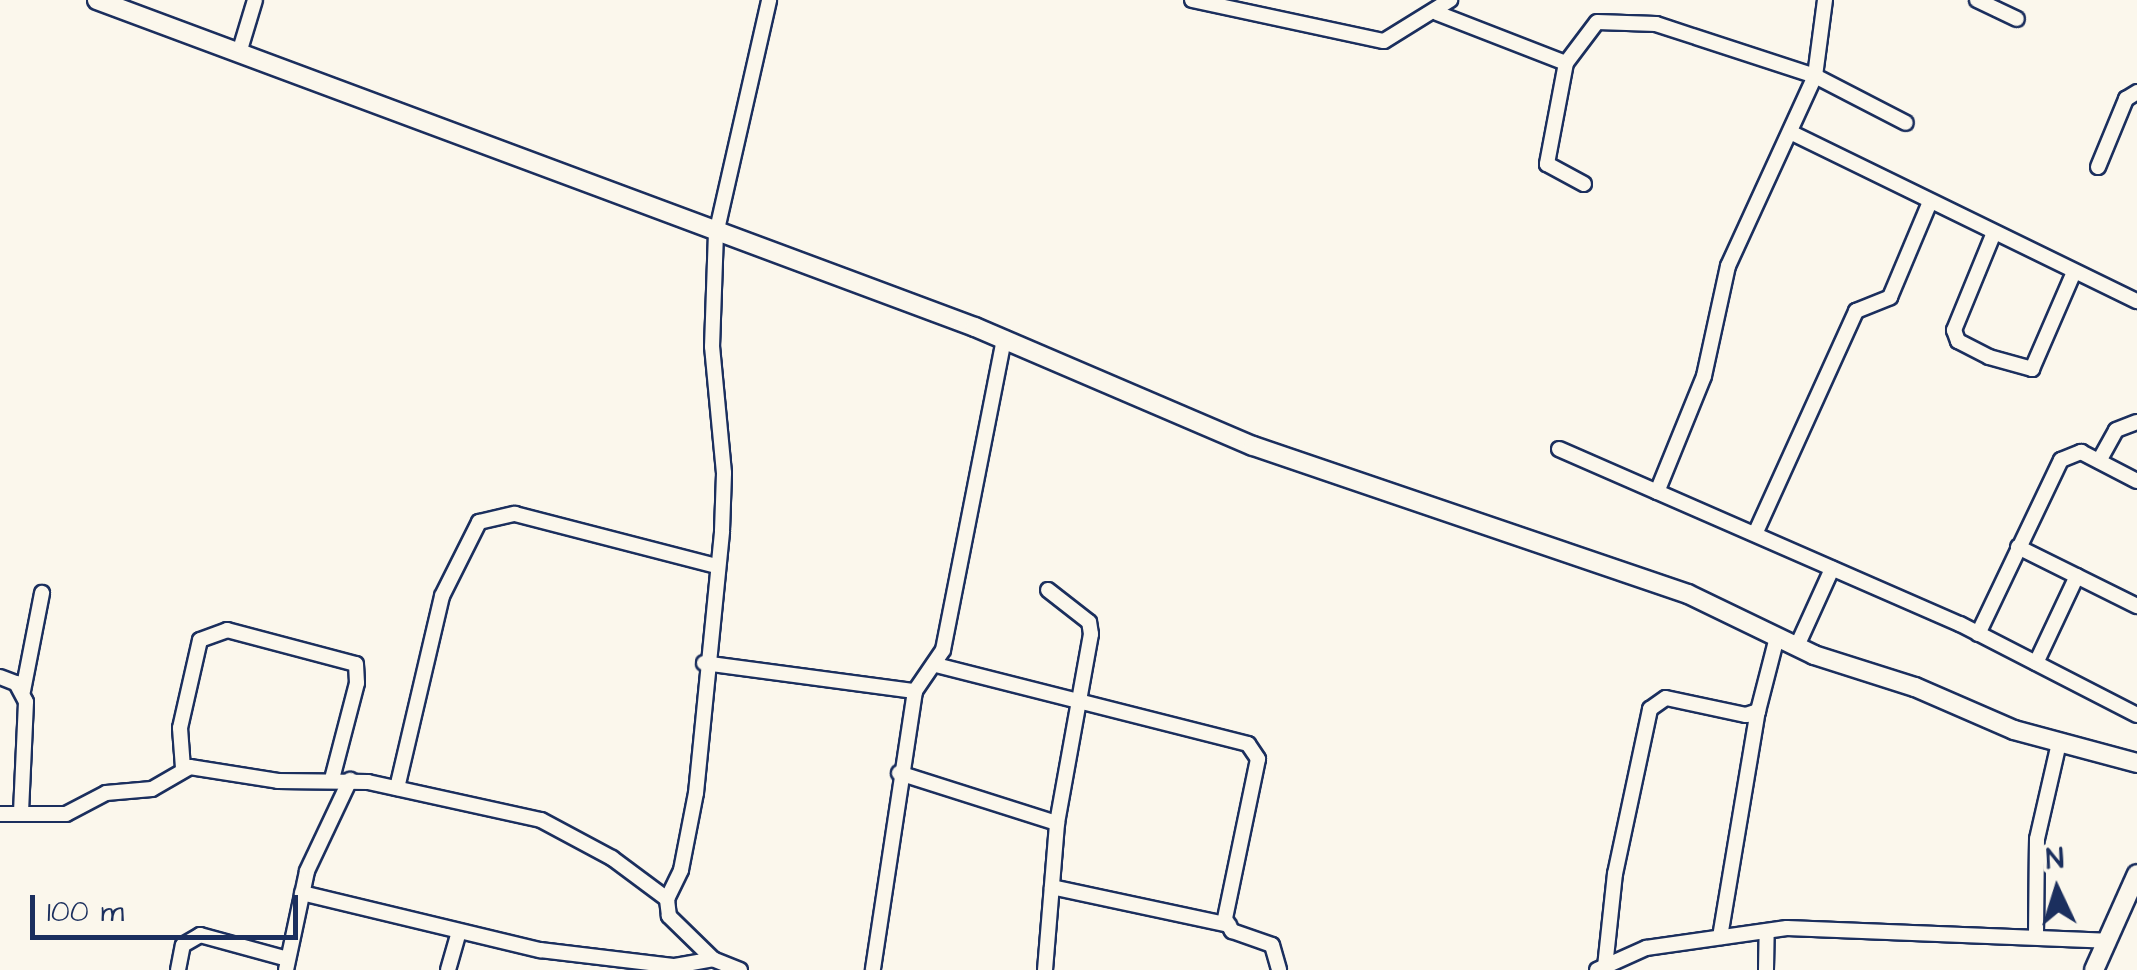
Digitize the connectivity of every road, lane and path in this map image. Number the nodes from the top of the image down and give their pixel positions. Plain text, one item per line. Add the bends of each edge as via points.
1 (97, 0) edge
2 (254, 0) edge
3 (769, 0) edge
4 (1192, 0) edge
5 (1450, 0) edge
6 (1825, 0) edge
7 (1977, 0) edge
8 (1228, 4) edge
9 (1437, 12) junction
10 (2017, 19) dead end
11 (240, 53) junction
12 (1566, 63) junction
13 (1815, 76) junction
14 (2137, 92) edge
15 (1906, 124) dead end
16 (1790, 132) junction
17 (2098, 167) dead end
18 (1584, 184) dead end
19 (1928, 204) junction
20 (716, 234) junction
21 (1993, 234) junction
22 (2074, 272) junction
23 (2137, 301) edge
24 (1004, 339) junction
25 (2137, 422) edge
26 (1559, 448) dead end
27 (2099, 461) junction
28 (2137, 481) edge
29 (1658, 492) junction
30 (1755, 534) junction
31 (2018, 548) junction
32 (716, 566) junction
33 (1832, 569) junction
34 (2077, 576) junction
35 (1048, 590) dead end
36 (42, 593) dead end
37 (2137, 606) edge
38 (1978, 634) junction
39 (1777, 637) junction
40 (1797, 646) junction
41 (704, 663) junction
42 (2036, 663) junction
43 (936, 665) junction
44 (0, 676) edge
45 (22, 691) junction
46 (915, 691) junction
47 (1078, 704) junction
48 (1758, 711) junction
49 (2137, 715) edge
50 (2059, 743) junction
51 (2137, 763) edge
52 (183, 768) junction
53 (899, 773) junction
54 (332, 779) junction
55 (350, 780) junction
56 (397, 788) junction
57 (0, 814) edge
58 (21, 814) junction
59 (1057, 823) junction
60 (2137, 874) edge
61 (1052, 888) junction
62 (302, 892) junction
63 (668, 900) junction
64 (1228, 926) junction
65 (1767, 930) junction
66 (458, 934) junction
67 (2036, 934) junction
68 (1720, 938) junction
69 (2107, 941) junction
70 (712, 959) junction
71 (287, 964) edge
72 (1601, 968) edge
73 (178, 970) edge
74 (448, 970) edge
75 (740, 970) edge
76 (873, 970) edge
77 (1045, 970) edge
78 (1280, 970) edge
79 (1766, 970) edge
80 (2094, 970) edge

1 - 11 street
2 - 11 street
3 - 20 street
4 - 8 street
5 - 9 street
6 - 13 street
7 - 10 street
8 - 9 street via 1384,41
9 - 12 street
11 - 20 street
12 - 13 street via 1597,22 1618,18
12 - 18 street via 1546,164
13 - 15 street
13 - 16 street
14 - 17 street via 2126,99
16 - 19 street
16 - 29 street via 1728,266 1704,376
19 - 21 street
19 - 30 street via 1890,297 1856,311
20 - 24 street
20 - 32 street via 712,347 724,472
21 - 22 street
21 - 22 street via 1954,330 1958,342 1989,358 2032,369
22 - 23 street
24 - 39 street via 1253,446 1688,594
24 - 43 street
25 - 27 street via 2116,430
26 - 29 street
27 - 28 street
27 - 31 street via 2082,452 2062,460
29 - 30 street
30 - 33 street
31 - 34 street
31 - 38 street
32 - 41 street
32 - 56 street via 516,514 488,516 442,596
33 - 38 street
33 - 40 street
34 - 37 street
34 - 42 street
35 - 47 street via 1089,622
36 - 45 street via 33,665
38 - 42 street
39 - 40 street
39 - 48 street
40 - 50 street
41 - 46 street
41 - 63 street via 696,793
42 - 49 street
43 - 46 street
43 - 47 street
44 - 45 street
45 - 58 street
46 - 53 street
47 - 59 street
47 - 64 street via 1254,750 1257,766 1225,914
48 - 68 street
48 - 72 street via 1746,715 1666,698 1650,709
50 - 51 street
50 - 67 street via 2037,839
52 - 54 street via 278,781
52 - 54 street via 180,728 200,640 227,630 356,664
52 - 58 street via 152,789 106,793 66,814
53 - 59 street
53 - 76 street
54 - 55 street
55 - 56 street
55 - 62 street
56 - 63 street via 541,820 612,858
57 - 58 street
59 - 61 street
60 - 69 street
61 - 64 street
61 - 77 street
62 - 66 street
62 - 71 street
63 - 70 street via 669,916
64 - 78 street via 1272,945
65 - 67 street
65 - 68 street
65 - 79 street
66 - 70 street via 633,963
66 - 74 street
67 - 69 street
68 - 72 street via 1646,948
69 - 80 street
70 - 75 street
71 - 73 street via 200,935 183,945

